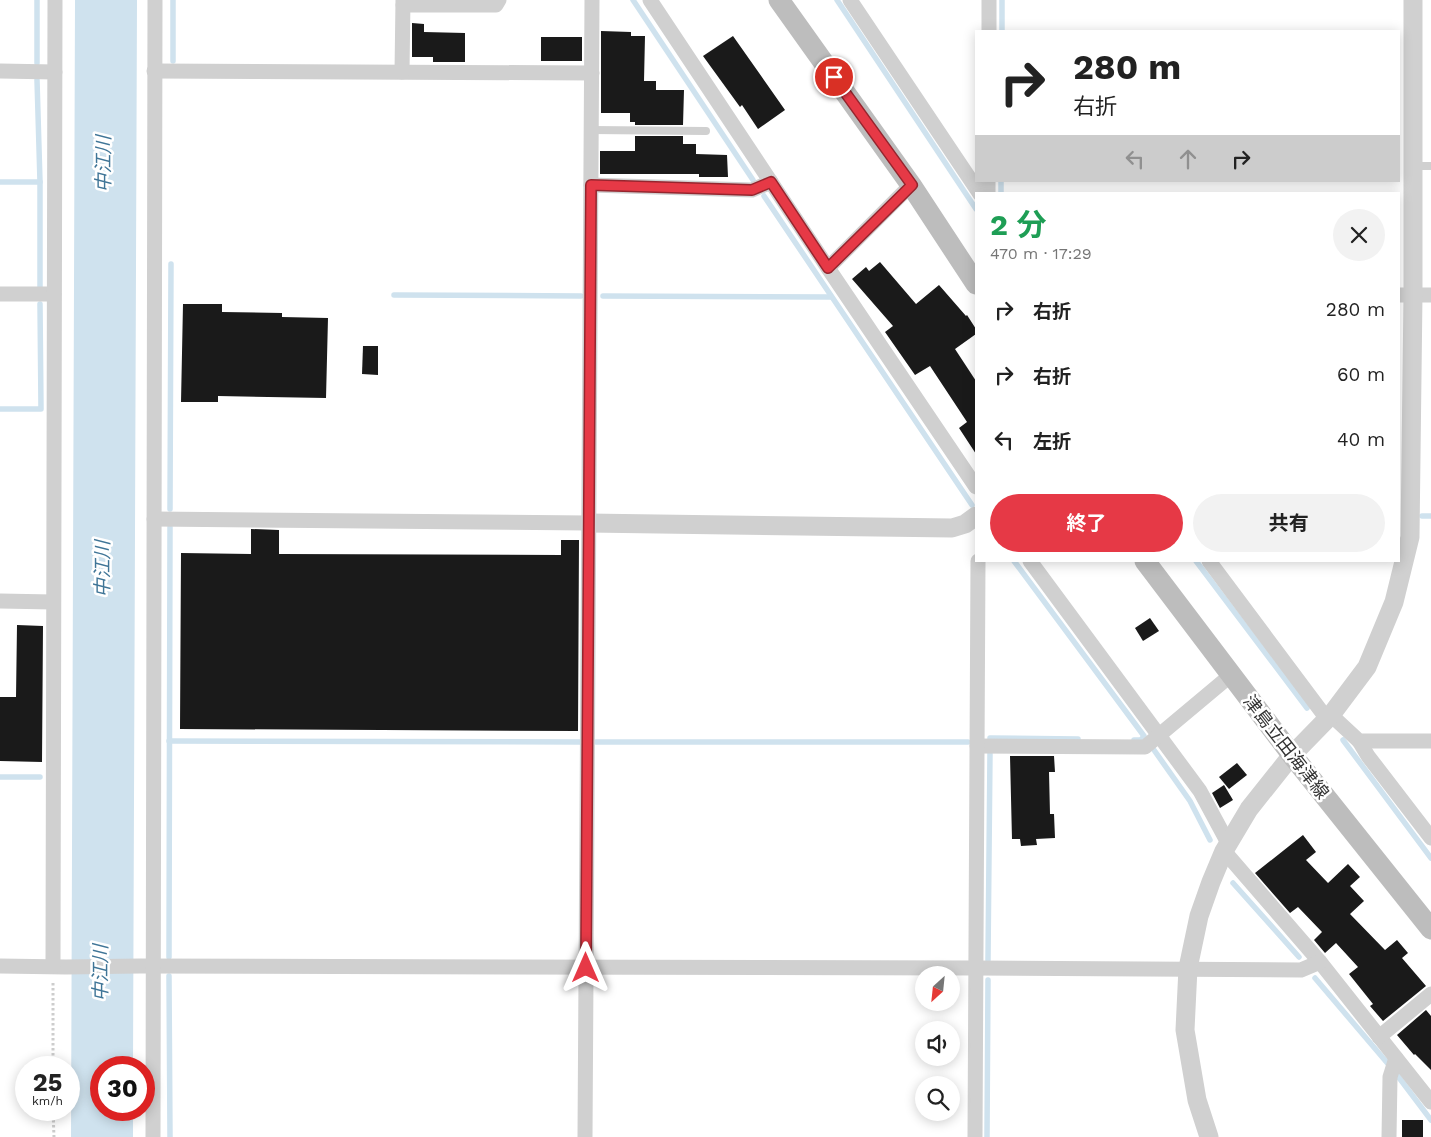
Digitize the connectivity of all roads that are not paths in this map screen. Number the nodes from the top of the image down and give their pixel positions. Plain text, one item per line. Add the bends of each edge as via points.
1 (55, 0) edge
2 (155, 0) edge
3 (499, 0) edge
4 (592, 0) edge
5 (650, 0) edge
6 (779, 0) edge
7 (850, 0) edge
8 (989, 0) edge
9 (1413, 0) edge
10 (403, 2) edge
11 (989, 30) edge
12 (0, 71) edge
13 (154, 71) junction
14 (55, 72) junction
15 (402, 72) junction
16 (592, 72) junction
17 (591, 130) junction
18 (706, 131) dead end
19 (1422, 166) edge
20 (771, 182) junction
21 (591, 185) junction
22 (912, 185) junction
23 (979, 192) edge
24 (828, 268) junction
25 (975, 282) edge
26 (0, 294) edge
27 (54, 294) junction
28 (1414, 295) edge
29 (975, 486) edge
30 (154, 519) junction
31 (975, 519) edge
32 (588, 524) junction
33 (978, 562) edge
34 (1031, 562) edge
35 (1146, 562) edge
36 (1210, 562) edge
37 (0, 602) edge
38 (53, 602) junction
39 (1231, 675) junction
40 (1330, 717) junction
41 (1160, 735) junction
42 (1359, 740) junction
43 (1431, 741) edge
44 (977, 746) junction
45 (1292, 755) junction
46 (1431, 838) edge
47 (1226, 847) junction
48 (1431, 929) edge
49 (1320, 962) junction
50 (0, 966) edge
51 (147, 966) junction
52 (59, 967) junction
53 (586, 968) junction
54 (976, 968) junction
55 (1188, 968) junction
56 (1431, 994) edge
57 (1379, 1037) junction
58 (1396, 1058) junction
59 (1431, 1102) edge
60 (153, 1137) edge
61 (585, 1137) edge
62 (975, 1137) edge
63 (1209, 1137) edge
64 (1389, 1137) edge

1 - 14 street
2 - 13 street
3 - 10 street via 496,5
4 - 16 street
5 - 20 street
6 - 22 main road
7 - 23 street
8 - 11 street
9 - 19 street
10 - 15 street
12 - 14 street
13 - 15 street
13 - 30 street
14 - 27 street
15 - 16 street
16 - 17 street
17 - 18 lane
17 - 21 street
19 - 28 street
20 - 21 street via 752,190
20 - 24 street
21 - 32 street
22 - 24 street
22 - 25 main road
24 - 29 street
26 - 27 street
27 - 38 street
28 - 40 street via 1410,537 1394,602 1367,667
30 - 32 street
30 - 51 street
31 - 32 street via 952,528
32 - 53 street
33 - 44 street
34 - 41 street
35 - 39 main road, 津島立田海津線
36 - 40 street
37 - 38 street
38 - 52 street
39 - 41 street
39 - 45 main road, 津島立田海津線
40 - 42 street
40 - 45 street
41 - 44 street via 1145,747
41 - 47 street via 1200,791
42 - 43 street
42 - 46 street
44 - 54 street
45 - 47 street via 1249,809
45 - 48 main road, 津島立田海津線
47 - 49 street
47 - 55 street via 1199,916
49 - 55 street via 1301,970
49 - 57 street
50 - 52 street
51 - 52 street
51 - 53 street
51 - 60 street
53 - 54 street
53 - 61 street
54 - 55 street
54 - 62 street
55 - 63 street via 1185,1030 1197,1100
56 - 57 street
57 - 58 street
58 - 59 street
58 - 64 street via 1390,1077

